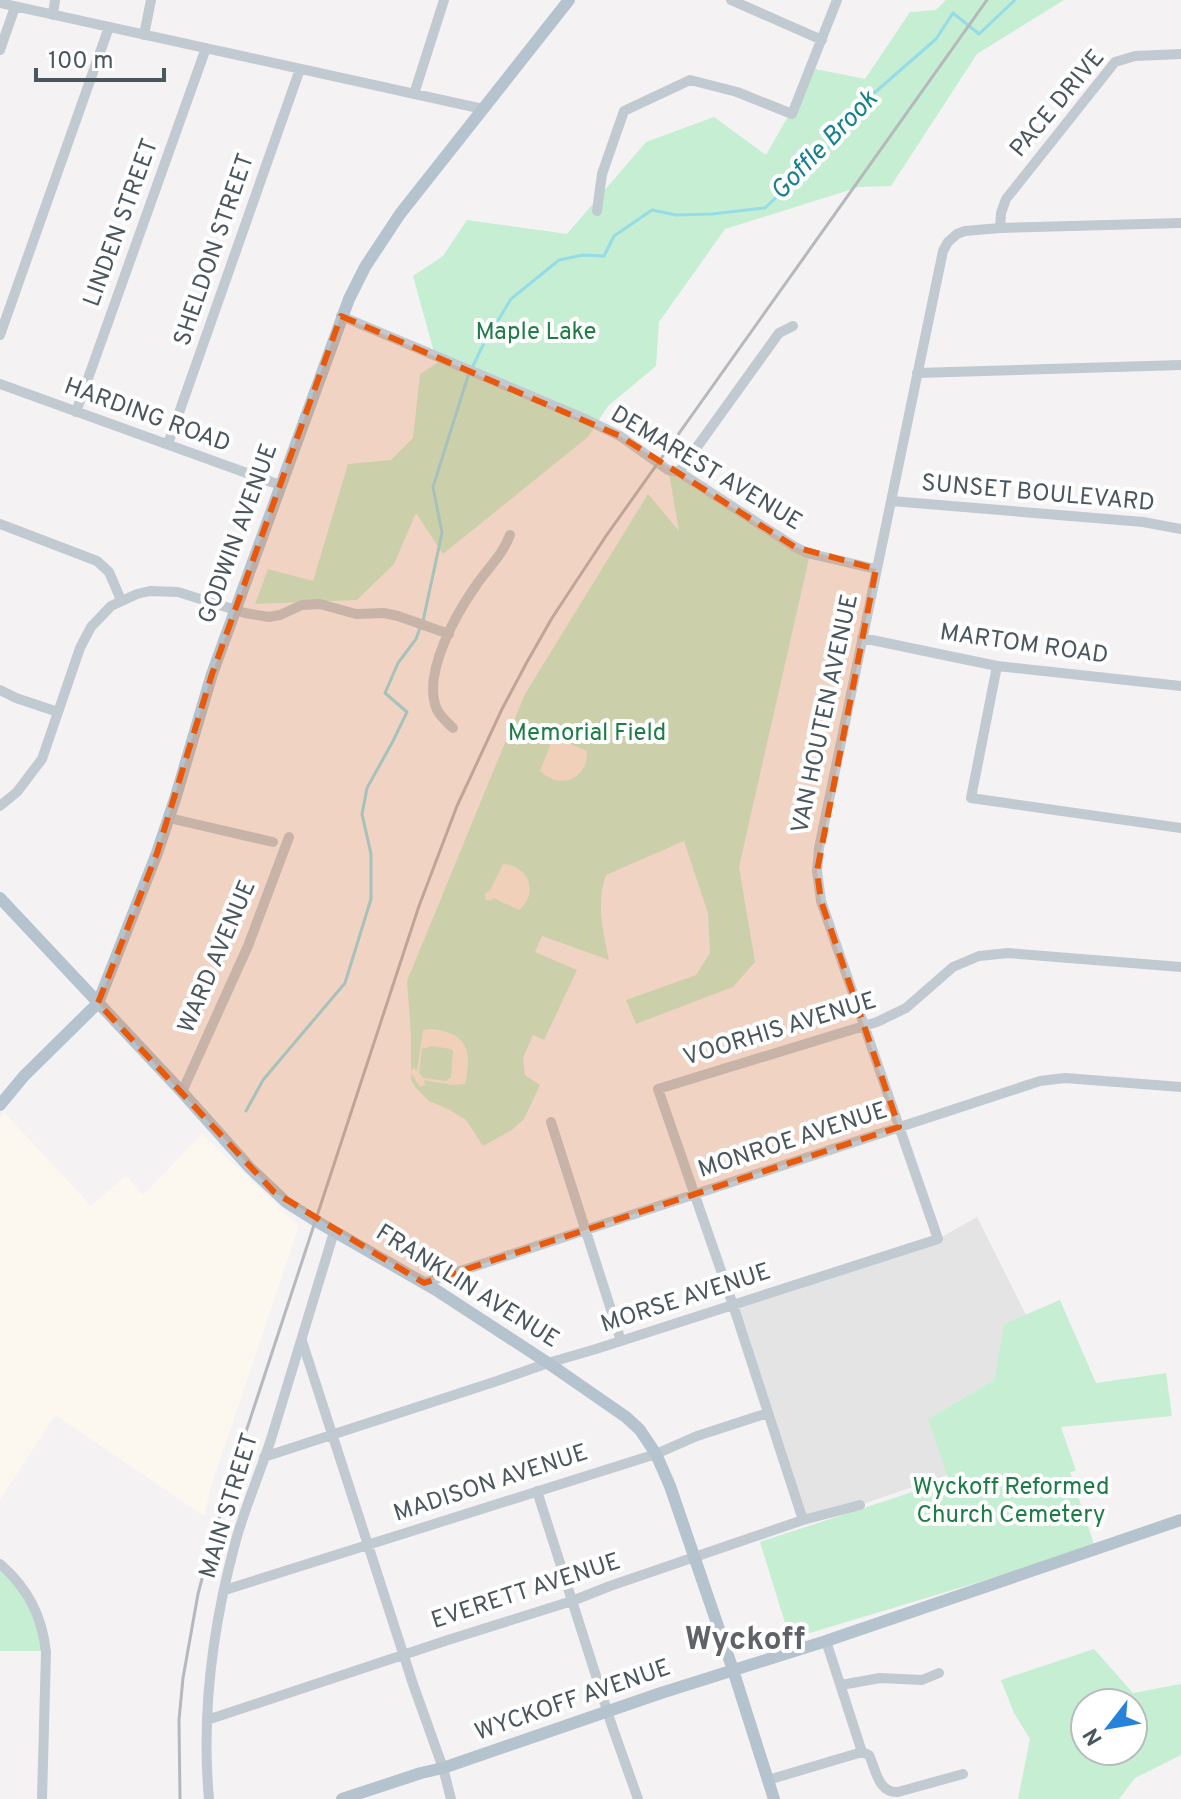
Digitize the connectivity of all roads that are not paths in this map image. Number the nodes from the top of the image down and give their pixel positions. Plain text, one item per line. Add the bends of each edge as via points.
1 (55, 0) edge
2 (151, 0) edge
3 (444, 0) edge
4 (569, 0) edge
5 (731, 0) edge
6 (837, 0) edge
7 (0, 3) edge
8 (15, 7) junction
9 (53, 15) junction
10 (109, 27) junction
11 (144, 35) junction
12 (822, 40) junction
13 (206, 48) junction
14 (0, 50) edge
15 (1181, 54) edge
16 (300, 69) junction
17 (414, 94) junction
18 (483, 109) junction
19 (597, 211) dead end
20 (1181, 223) edge
21 (1000, 228) junction
22 (341, 316) junction
23 (793, 326) dead end
24 (0, 335) edge
25 (1181, 365) edge
26 (917, 373) junction
27 (0, 384) edge
28 (76, 412) junction
29 (168, 444) junction
30 (679, 472) junction
31 (280, 485) junction
32 (891, 501) junction
33 (0, 524) edge
34 (1181, 529) edge
35 (510, 535) dead end
36 (876, 569) junction
37 (121, 600) junction
38 (235, 609) junction
39 (449, 634) junction
40 (862, 638) junction
41 (997, 666) junction
42 (1181, 686) edge
43 (0, 690) edge
44 (58, 712) junction
45 (453, 728) dead end
46 (0, 806) edge
47 (169, 818) junction
48 (1181, 828) edge
49 (289, 837) dead end
50 (273, 842) dead end
51 (0, 898) edge
52 (1181, 967) edge
53 (98, 1003) junction
54 (864, 1026) junction
55 (1181, 1087) edge
56 (182, 1092) junction
57 (0, 1105) edge
58 (551, 1122) dead end
59 (899, 1127) junction
60 (695, 1194) junction
61 (586, 1230) junction
62 (334, 1232) junction
63 (938, 1239) joint
64 (424, 1283) junction
65 (733, 1305) junction
66 (302, 1339) junction
67 (621, 1341) junction
68 (548, 1363) junction
69 (768, 1413) junction
70 (332, 1435) junction
71 (656, 1454) junction
72 (264, 1457) junction
73 (537, 1491) junction
74 (860, 1505) dead end
75 (803, 1520) junction
76 (1181, 1520) edge
77 (368, 1545) junction
78 (694, 1557) junction
79 (0, 1564) edge
80 (225, 1590) junction
81 (572, 1601) junction
82 (826, 1641) junction
83 (404, 1654) junction
84 (733, 1670) junction
85 (939, 1673) dead end
86 (841, 1685) junction
87 (607, 1713) junction
88 (207, 1720) junction
89 (862, 1752) junction
90 (443, 1768) junction
91 (963, 1774) dead end
92 (768, 1780) junction
93 (42, 1799) edge
94 (209, 1799) edge
95 (342, 1799) edge
96 (451, 1799) edge
97 (638, 1799) edge
98 (774, 1799) edge

1 - 9 street
2 - 11 street
3 - 17 street
4 - 18 main road, GODWIN AVENUE
5 - 12 street
6 - 12 street
7 - 8 street
8 - 9 street
8 - 14 street
9 - 10 street
10 - 11 street
10 - 24 street
11 - 13 street
12 - 19 street via 792,114 690,80 624,111 602,174
13 - 16 street
13 - 28 street, LINDEN STREET
15 - 21 street, PACE DRIVE via 1115,62 1006,199
16 - 17 street
16 - 29 street, SHELDON STREET
17 - 18 street
18 - 22 main road, GODWIN AVENUE via 384,236
20 - 21 street, VAN HOUTEN AVENUE
21 - 26 street, VAN HOUTEN AVENUE via 965,231 948,242
22 - 30 street, DEMAREST AVENUE via 583,418
22 - 31 main road, GODWIN AVENUE
23 - 30 street via 779,333
25 - 26 street
26 - 32 street, VAN HOUTEN AVENUE
27 - 28 street, HARDING ROAD
28 - 29 street, HARDING ROAD
29 - 31 street, HARDING ROAD
30 - 36 street, DEMAREST AVENUE via 807,553
31 - 38 main road, GODWIN AVENUE
32 - 34 street, SUNSET BOULEVARD
32 - 36 street, VAN HOUTEN AVENUE
33 - 37 street via 97,561 109,572
35 - 39 street
36 - 40 street, VAN HOUTEN AVENUE
37 - 38 street via 178,592
37 - 44 street via 85,637
38 - 39 street via 269,617 320,604 356,614 398,616
38 - 47 main road, GODWIN AVENUE
39 - 45 street via 433,695 438,711
40 - 41 street, MARTOM ROAD
40 - 54 street, VAN HOUTEN AVENUE via 817,871 821,901
41 - 42 street, MARTOM ROAD
41 - 48 street via 971,798
43 - 44 street
44 - 46 street via 37,768
47 - 50 street
47 - 53 main road, GODWIN AVENUE
49 - 56 street, WARD AVENUE via 248,946
51 - 53 main road, FRANKLIN AVENUE
52 - 54 street, VOORHIS AVENUE via 993,953 953,967 906,1008
53 - 56 main road, FRANKLIN AVENUE
53 - 57 main road, GODWIN AVENUE
54 - 59 street, VAN HOUTEN AVENUE
54 - 60 street, VOORHIS AVENUE via 658,1089
55 - 59 street, MONROE AVENUE via 1052,1079
56 - 62 main road, FRANKLIN AVENUE via 274,1192
58 - 61 street
59 - 60 street, MONROE AVENUE
59 - 63 street, VAN HOUTEN AVENUE
60 - 61 street, MONROE AVENUE
60 - 65 street
61 - 64 street, MONROE AVENUE
61 - 67 street
62 - 64 main road, FRANKLIN AVENUE
62 - 66 street, MAIN STREET
63 - 65 street, MORSE AVENUE
64 - 68 main road, FRANKLIN AVENUE
65 - 67 street, MORSE AVENUE
65 - 69 street
66 - 70 street
66 - 72 street, MAIN STREET
67 - 68 street, MORSE AVENUE
68 - 70 street, MORSE AVENUE
68 - 71 main road, FRANKLIN AVENUE via 634,1424
69 - 71 street, MADISON AVENUE
69 - 75 street
70 - 72 street, MORSE AVENUE
70 - 77 street
71 - 73 street, MADISON AVENUE
71 - 78 main road, FRANKLIN AVENUE
72 - 80 street, MAIN STREET
73 - 77 street, MADISON AVENUE
73 - 81 street
74 - 75 street, EVERETT AVENUE
75 - 78 street, EVERETT AVENUE
76 - 82 main road, WYCKOFF AVENUE
77 - 80 street, MADISON AVENUE
77 - 83 street
78 - 81 street, EVERETT AVENUE
78 - 84 main road, FRANKLIN AVENUE
79 - 93 street via 30,1597 45,1637
80 - 88 street, MAIN STREET via 213,1646
81 - 83 street, EVERETT AVENUE
81 - 87 street
82 - 84 main road, WYCKOFF AVENUE
82 - 86 street
83 - 88 street, EVERETT AVENUE
83 - 90 street
84 - 87 main road, WYCKOFF AVENUE
84 - 92 main road, FRANKLIN AVENUE
85 - 86 street via 922,1680 880,1678
86 - 89 street
87 - 90 main road, WYCKOFF AVENUE
87 - 97 street
88 - 94 street, MAIN STREET
89 - 91 street via 892,1793
89 - 92 street
90 - 95 main road, WYCKOFF AVENUE
90 - 96 street
92 - 98 main road, FRANKLIN AVENUE

